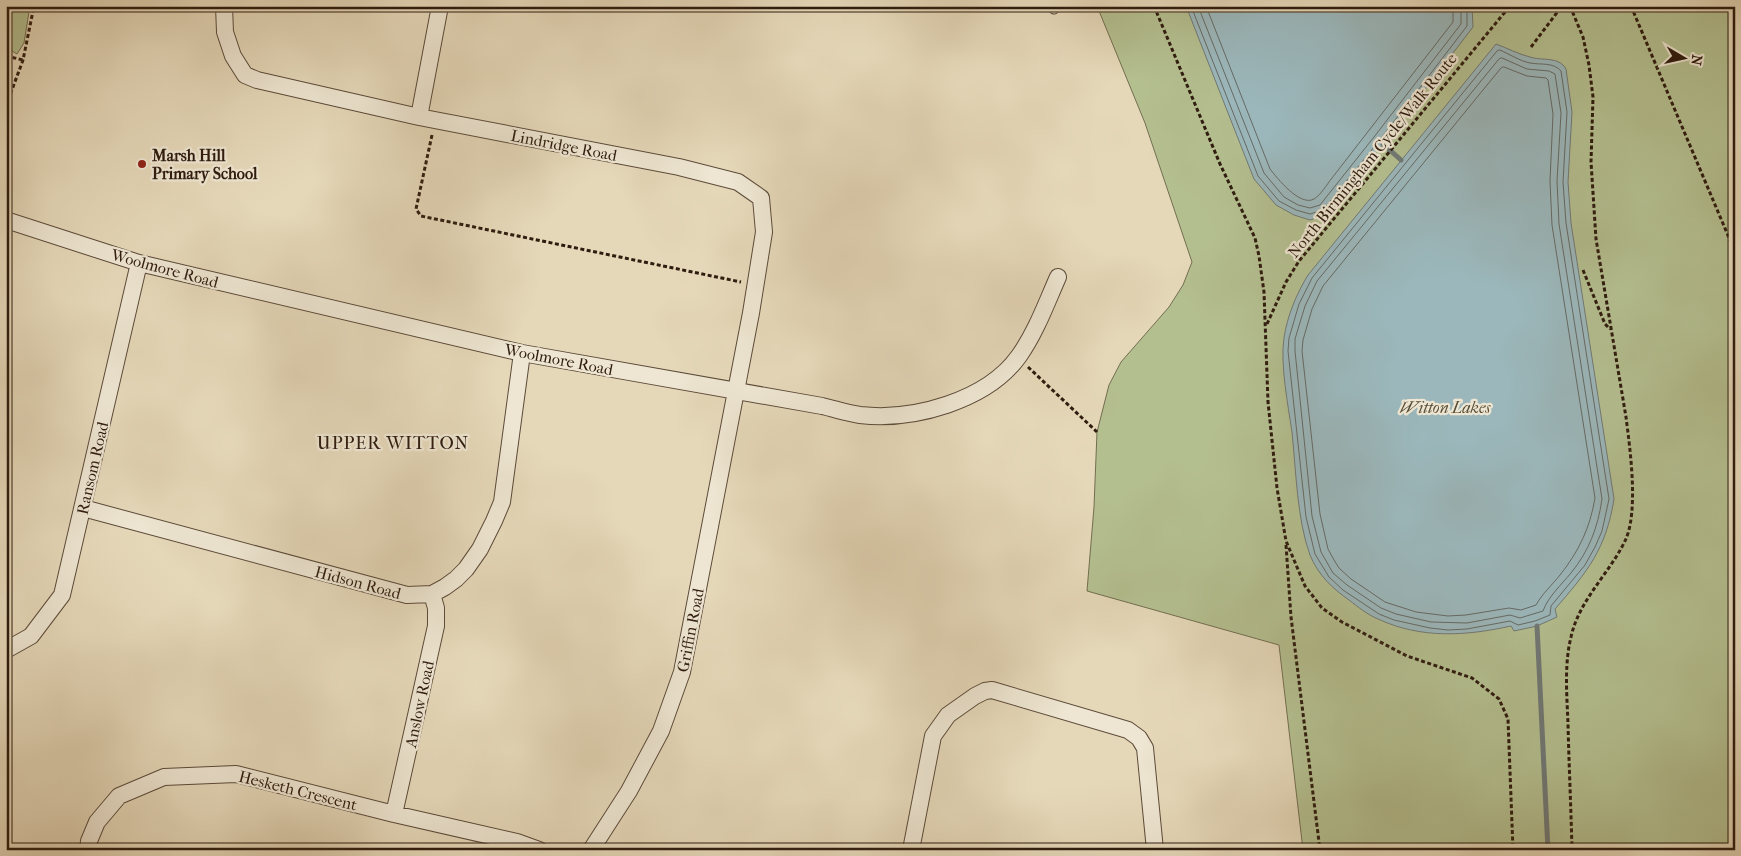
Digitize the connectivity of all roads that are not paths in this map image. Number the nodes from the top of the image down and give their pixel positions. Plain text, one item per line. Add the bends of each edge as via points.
1 (224, 6) edge
2 (440, 6) edge
3 (427, 119) junction
4 (6, 220) edge
5 (139, 263) junction
6 (1058, 277) dead end
7 (522, 353) junction
8 (735, 390) junction
9 (83, 508) junction
10 (432, 594) junction
11 (6, 650) edge
12 (394, 814) junction
13 (88, 850) edge
14 (539, 850) edge
15 (591, 850) edge
16 (911, 850) edge
17 (1154, 850) edge

1 - 3 street, Lindridge Road via 225,32 233,56 245,75
2 - 3 street
3 - 8 street, Lindridge Road via 679,167 738,182 761,198 764,232
4 - 5 street, Woolmore Road
5 - 7 street, Woolmore Road
5 - 9 street, Ransom Road
6 - 8 street, Woolmore Road via 1034,334 1018,358 989,386 973,395 922,412 860,415
7 - 8 street, Woolmore Road
7 - 10 street via 502,502 480,549 466,570
8 - 15 street, Griffin Road via 682,672 661,731 629,791
9 - 10 street, Hidson Road via 407,595
9 - 11 street, Ransom Road via 62,594 31,636
10 - 12 street, Anslow Road via 436,626
12 - 13 street, Hesketh Crescent via 236,774 164,777 119,796 98,822
12 - 14 street, Hesketh Crescent
16 - 17 street via 933,736 948,715 975,696 992,690 1128,730 1139,738 1145,748

